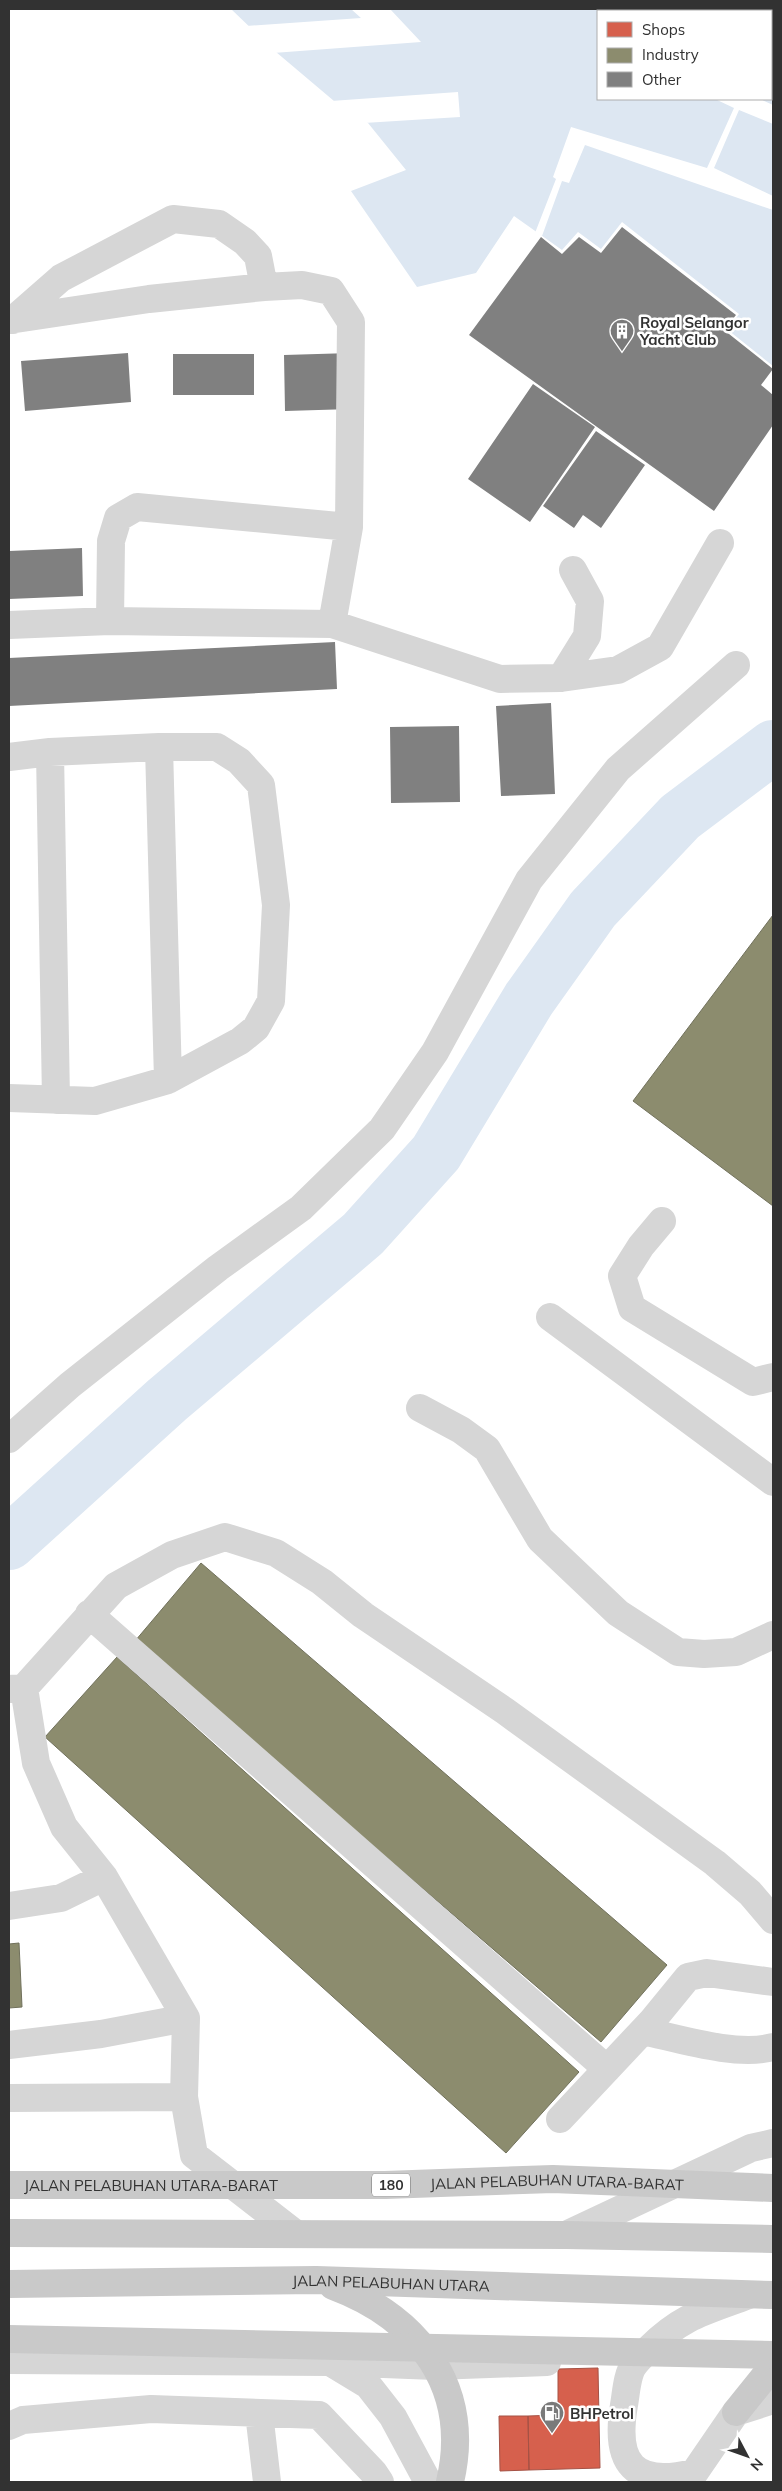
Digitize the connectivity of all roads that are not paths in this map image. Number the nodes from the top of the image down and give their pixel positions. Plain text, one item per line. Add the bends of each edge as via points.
1 (264, 288) junction
2 (11, 320) edge
3 (349, 527) junction
4 (720, 543) dead end
5 (573, 570) dead end
6 (110, 621) junction
7 (332, 624) junction
8 (9, 625) edge
9 (736, 665) dead end
10 (561, 678) junction
11 (159, 747) junction
12 (50, 752) junction
13 (9, 757) edge
14 (168, 1080) junction
15 (9, 1098) edge
16 (56, 1100) junction
17 (662, 1221) dead end
18 (550, 1317) dead end
19 (773, 1377) edge
20 (420, 1408) dead end
21 (9, 1439) edge
22 (773, 1482) edge
23 (89, 1614) junction
24 (773, 1635) edge
25 (16, 1688) edge
26 (104, 1877) junction
27 (9, 1906) edge
28 (773, 1920) edge
29 (773, 1982) edge
30 (186, 2018) junction
31 (643, 2031) junction
32 (9, 2045) edge
33 (773, 2047) edge
34 (607, 2069) junction
35 (184, 2097) junction
36 (9, 2098) edge
37 (560, 2119) dead end
38 (773, 2142) edge
39 (9, 2185) edge
40 (773, 2188) edge
41 (9, 2233) edge
42 (296, 2234) junction
43 (566, 2235) junction
44 (773, 2239) edge
45 (316, 2280) junction
46 (9, 2284) edge
47 (763, 2294) edge
48 (9, 2339) edge
49 (773, 2354) edge
50 (9, 2360) edge
51 (330, 2362) junction
52 (633, 2365) junction
53 (435, 2366) junction
54 (773, 2366) edge
55 (773, 2400) edge
56 (736, 2412) junction
57 (259, 2413) junction
58 (9, 2426) edge
59 (691, 2477) edge
60 (267, 2482) edge
61 (380, 2482) edge
62 (428, 2482) edge
63 (450, 2482) edge

1 - 2 street via 149,299
1 - 2 street via 258,256 245,242 219,224 173,219 61,278
1 - 3 street via 302,285 331,291 350,322
3 - 6 street via 137,507 118,518 111,541
3 - 7 street
4 - 10 street via 660,647 618,670
5 - 10 street via 590,601 587,636
6 - 7 street
6 - 8 street
7 - 10 street via 500,679
9 - 21 street via 618,769 529,880 435,1052 382,1129 300,1208 70,1385
11 - 12 street
11 - 14 street
11 - 14 street via 217,747 239,761 261,785 276,905 271,1001 256,1028 240,1041
12 - 13 street
12 - 16 street
14 - 16 street via 95,1101
15 - 16 street
17 - 19 street via 622,1276 632,1308 753,1382
18 - 22 street
20 - 24 street via 461,1430 487,1449 540,1539 618,1613 678,1652 736,1652
23 - 25 street
23 - 28 street via 116,1586 172,1556 225,1537 276,1553 505,1711 715,1863 750,1893
23 - 34 street
25 - 26 street via 36,1763 64,1827
26 - 27 street via 61,1898
26 - 30 street
29 - 31 street via 707,1973 688,1977
30 - 32 street via 101,2034
30 - 35 street
31 - 33 street via 732,2048 760,2051
31 - 34 street
34 - 37 street
35 - 36 street
35 - 42 street via 194,2155
38 - 43 street via 751,2148
39 - 40 main road, JALAN PELABUHAN UTARA-BARAT / 180, bridge via 385,2185 552,2180
41 - 42 main road
42 - 43 main road
43 - 44 main road
45 - 46 main road, JALAN PELABUHAN UTARA
45 - 47 main road, JALAN PELABUHAN UTARA
45 - 53 main road via 355,2294 386,2311 413,2334
47 - 52 street via 709,2308 666,2332
48 - 49 main road, bridge
50 - 51 street
51 - 53 street
51 - 62 street via 368,2384 393,2416
52 - 53 street via 556,2361
52 - 59 street via 621,2424 624,2456 630,2466 643,2474
53 - 63 main road via 450,2401 456,2435
54 - 56 main road
55 - 56 street
56 - 59 street
57 - 58 street via 151,2409 23,2420
57 - 60 street
57 - 61 street via 319,2415

